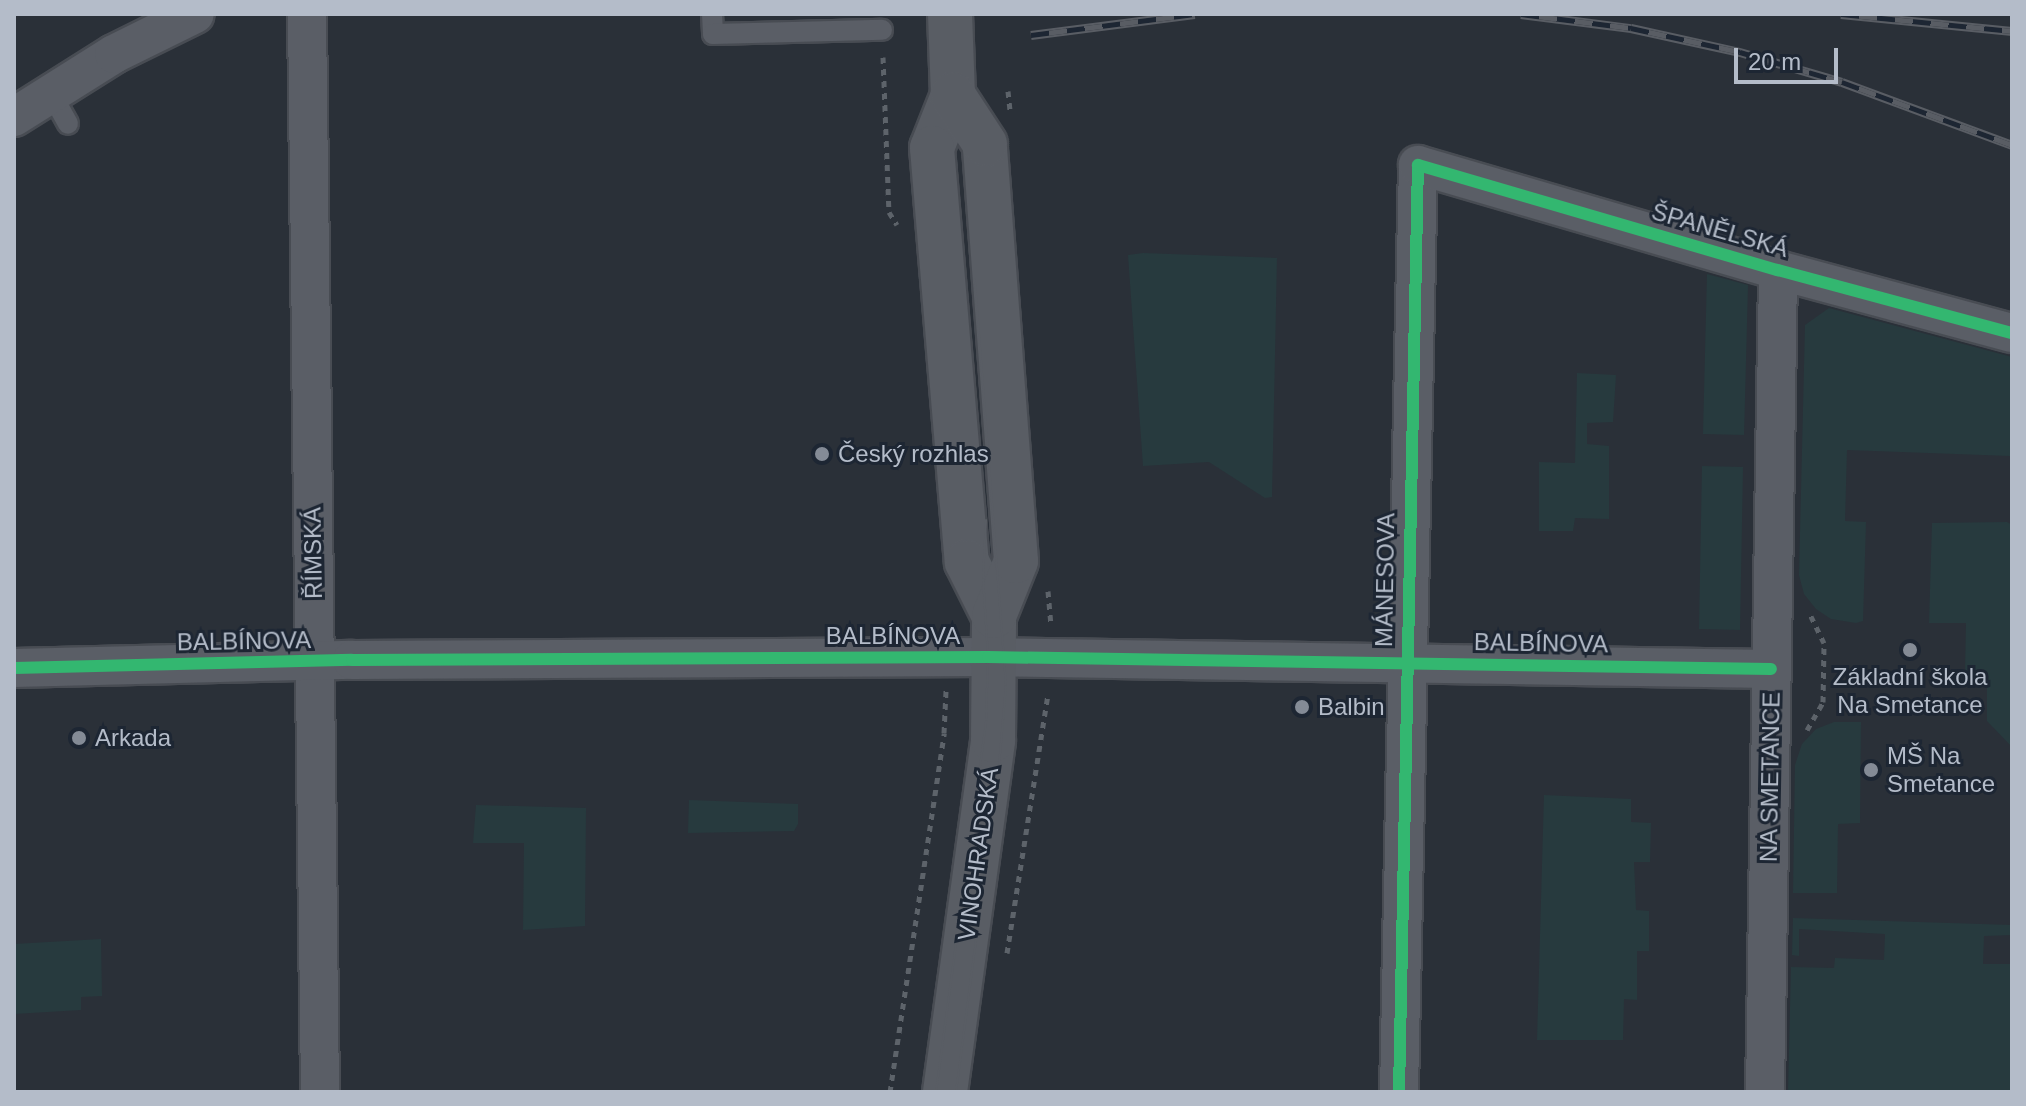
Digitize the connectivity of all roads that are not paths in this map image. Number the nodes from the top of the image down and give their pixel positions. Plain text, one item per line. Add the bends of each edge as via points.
1 (195, 14) edge
2 (307, 14) edge
3 (712, 14) edge
4 (950, 14) edge
5 (882, 30) road end
6 (14, 117) edge
7 (1418, 165) joint
8 (1778, 270) junction
9 (2012, 333) edge
10 (995, 636) junction
11 (315, 662) junction
12 (1406, 662) junction
13 (14, 668) edge
14 (1771, 669) junction
15 (320, 1092) edge
16 (945, 1092) edge
17 (1399, 1092) edge
18 (1765, 1092) edge

1 - 6 street via 114,54 60,108
2 - 11 street, ŘÍMSKÁ
3 - 5 lane via 713,34
4 - 10 main road, VINOHRADSKÁ via 953,95 985,144 1016,561
7 - 8 street, ŠPANĚLSKÁ
7 - 12 street, MÁNESOVA
8 - 9 street, ŠPANĚLSKÁ via 1895,314
8 - 14 street, NA SMETANCE
10 - 11 street, BALBÍNOVA via 946,658
10 - 12 street, BALBÍNOVA
10 - 16 main road, VINOHRADSKÁ via 990,773
11 - 13 street, BALBÍNOVA
11 - 15 street, ŘÍMSKÁ
12 - 14 street, BALBÍNOVA
12 - 17 street, MÁNESOVA
14 - 18 street, NA SMETANCE

